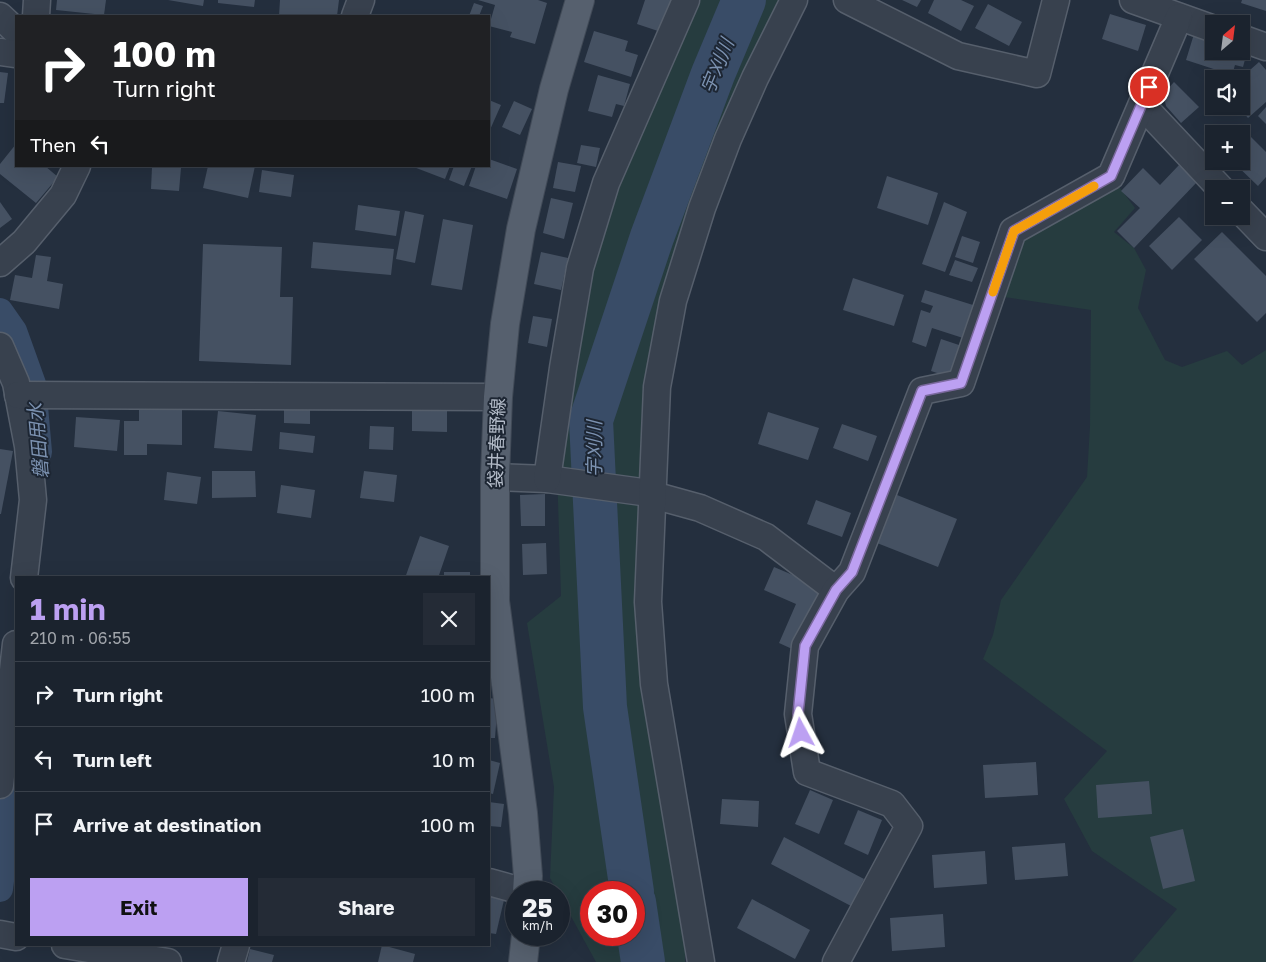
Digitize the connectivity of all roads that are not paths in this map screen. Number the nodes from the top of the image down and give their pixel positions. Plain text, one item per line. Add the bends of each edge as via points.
1 (38, 0) edge
2 (361, 0) edge
3 (580, 0) edge
4 (686, 0) edge
5 (794, 0) edge
6 (847, 0) edge
7 (1056, 0) edge
8 (1133, 0) edge
9 (36, 15) edge
10 (355, 15) edge
11 (0, 16) edge
12 (1179, 17) junction
13 (1205, 26) edge
14 (15, 30) edge
15 (1250, 41) edge
16 (1266, 47) edge
17 (0, 52) edge
18 (15, 54) edge
19 (1142, 105) junction
20 (77, 167) edge
21 (1213, 180) edge
22 (1250, 220) edge
23 (1266, 237) edge
24 (0, 263) edge
25 (0, 346) edge
26 (18, 395) junction
27 (498, 397) junction
28 (495, 476) junction
29 (547, 479) junction
30 (647, 493) junction
31 (24, 576) edge
32 (836, 590) junction
33 (15, 653) edge
34 (0, 785) edge
35 (527, 881) edge
36 (490, 882) edge
37 (505, 886) edge
38 (0, 934) edge
39 (15, 937) edge
40 (71, 946) edge
41 (236, 946) edge
42 (525, 946) edge
43 (168, 962) edge
44 (231, 962) edge
45 (523, 962) edge
46 (700, 962) edge
47 (836, 962) edge

1 - 9 street
2 - 10 street
3 - 27 main road, 袋井春野線 via 554,89 521,228 505,324
4 - 29 street via 606,183 580,268
5 - 30 street via 728,139 702,208 675,296 657,387
6 - 7 street via 958,56 1036,74
8 - 12 street
11 - 14 street
12 - 13 street
12 - 19 street
15 - 16 street
17 - 18 street
19 - 21 street
19 - 32 street via 1111,176 1014,231 961,383 922,391 852,572
20 - 24 street via 63,195 24,242
22 - 23 street
25 - 26 street
26 - 27 street
26 - 31 street via 28,446 33,500
27 - 28 main road, 袋井春野線
28 - 29 street
28 - 35 main road, 袋井春野線 via 495,601 523,813
29 - 30 street
30 - 32 street via 700,508 766,537
30 - 46 street via 648,602 654,684
32 - 47 street via 805,646 798,714 806,772 892,804 910,826
33 - 34 street
36 - 37 street
38 - 39 street
40 - 43 street
41 - 44 street
42 - 45 main road

